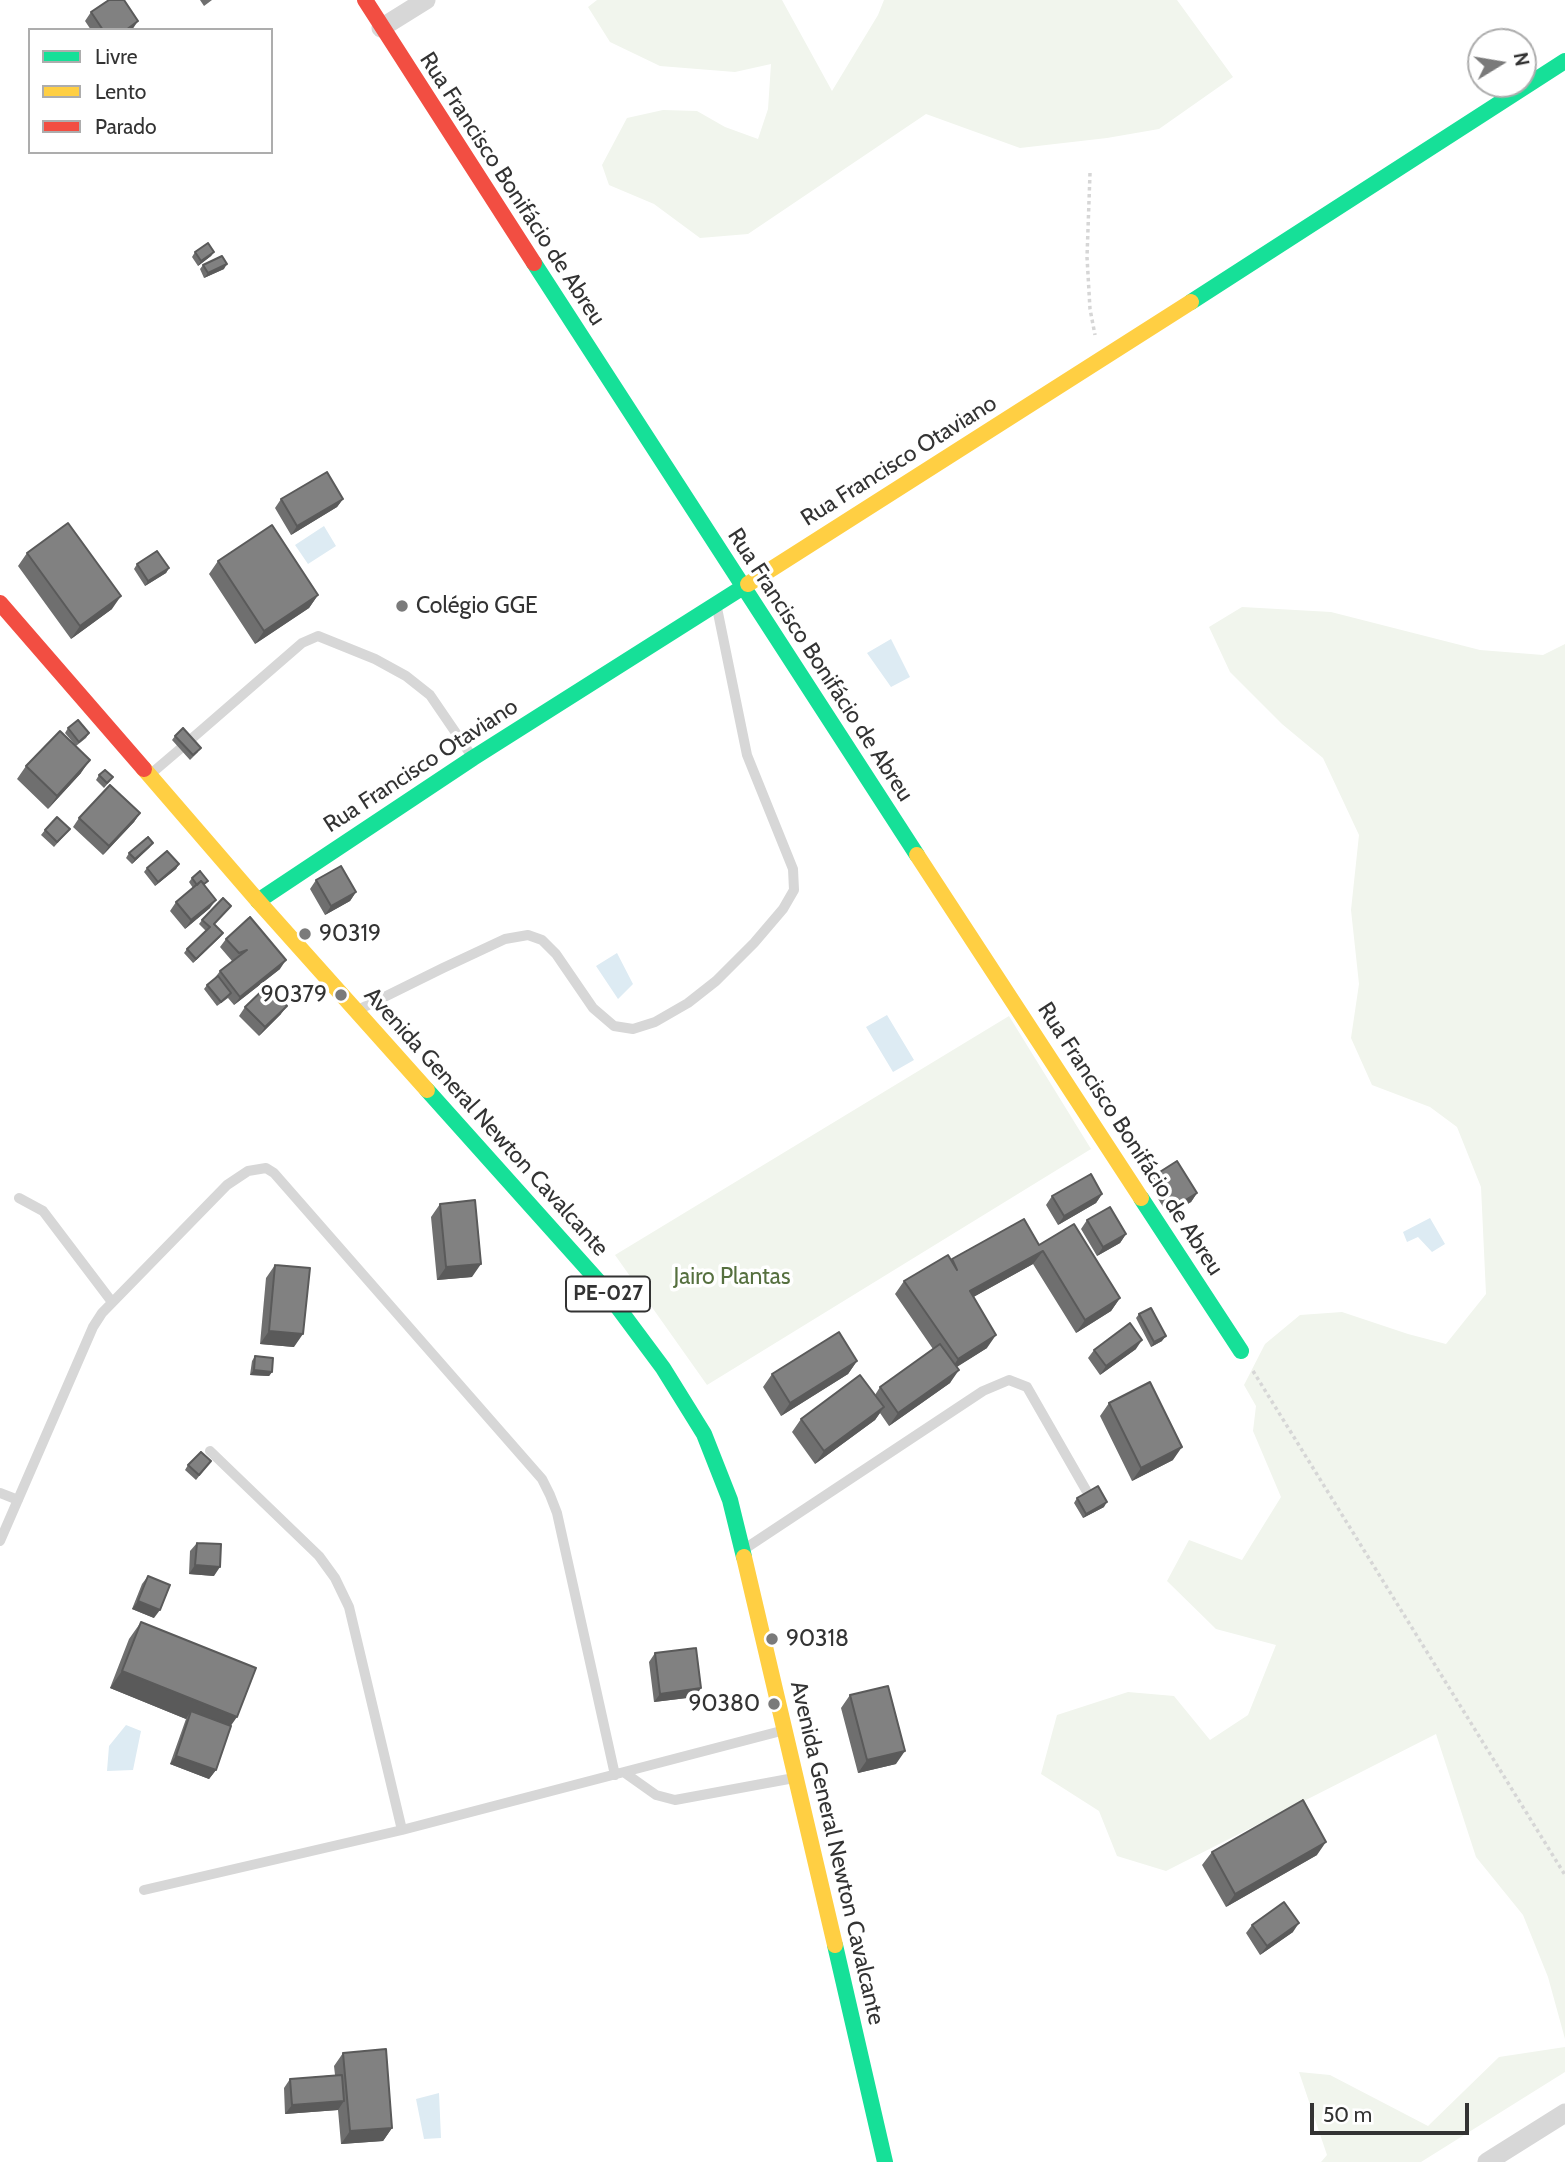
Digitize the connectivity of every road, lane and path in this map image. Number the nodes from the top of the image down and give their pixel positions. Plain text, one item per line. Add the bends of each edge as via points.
1 (365, 0) edge
2 (426, 0) edge
3 (382, 28) junction
4 (1565, 61) edge
5 (1090, 173) dead end
6 (1100, 361) junction
7 (742, 587) junction
8 (0, 603) edge
9 (716, 604) junction
10 (473, 758) junction
11 (150, 775) junction
12 (258, 901) junction
13 (357, 1011) junction
14 (19, 1198) dead end
15 (112, 1302) junction
16 (1241, 1352) joint
17 (210, 1451) dead end
18 (1086, 1490) edge
19 (0, 1493) edge
20 (18, 1500) junction
21 (0, 1541) edge
22 (743, 1550) junction
23 (786, 1730) junction
24 (620, 1774) junction
25 (795, 1777) junction
26 (402, 1830) junction
27 (1565, 1875) edge
28 (144, 1890) dead end
29 (1565, 2113) edge
30 (885, 2162) edge
31 (1487, 2162) edge

1 - 3 street, Rua Francisco Bonifácio de Abreu
2 - 3 street
3 - 7 street, Rua Francisco Bonifácio de Abreu
4 - 6 street, Rua Francisco Otaviano
5 - 6 path via 1087,257
6 - 7 street, Rua Francisco Otaviano
7 - 9 street, Rua Francisco Otaviano
7 - 16 street, Rua Francisco Bonifácio de Abreu
8 - 11 street, Avenida General Newton Cavalcante / PE-027
9 - 10 street, Rua Francisco Otaviano
9 - 13 lane via 747,755 793,869 794,890 754,943 688,1003 633,1029 614,1026 593,1008 556,954 542,940 528,935 505,939
10 - 11 lane via 430,695 406,676 318,636 302,643
10 - 12 street, Rua Francisco Otaviano
11 - 12 street, Avenida General Newton Cavalcante / PE-027
12 - 13 street, Avenida General Newton Cavalcante / PE-027
13 - 22 street, Avenida General Newton Cavalcante / PE-027 via 599,1282 663,1368 704,1434 730,1500
14 - 15 lane via 43,1211
15 - 20 lane via 93,1328
15 - 24 lane via 227,1185 248,1171 266,1168 274,1172 542,1479 557,1513
16 - 27 path
17 - 26 lane via 319,1556 335,1578 349,1607
18 - 22 lane via 1027,1387 1009,1380 984,1391
19 - 20 lane
20 - 21 lane
22 - 23 street, Avenida General Newton Cavalcante / PE-027
23 - 24 lane
23 - 25 street, Avenida General Newton Cavalcante / PE-027
24 - 25 lane via 656,1795 675,1800
24 - 26 lane
25 - 30 street, Avenida General Newton Cavalcante / PE-027
26 - 28 lane
29 - 31 street

